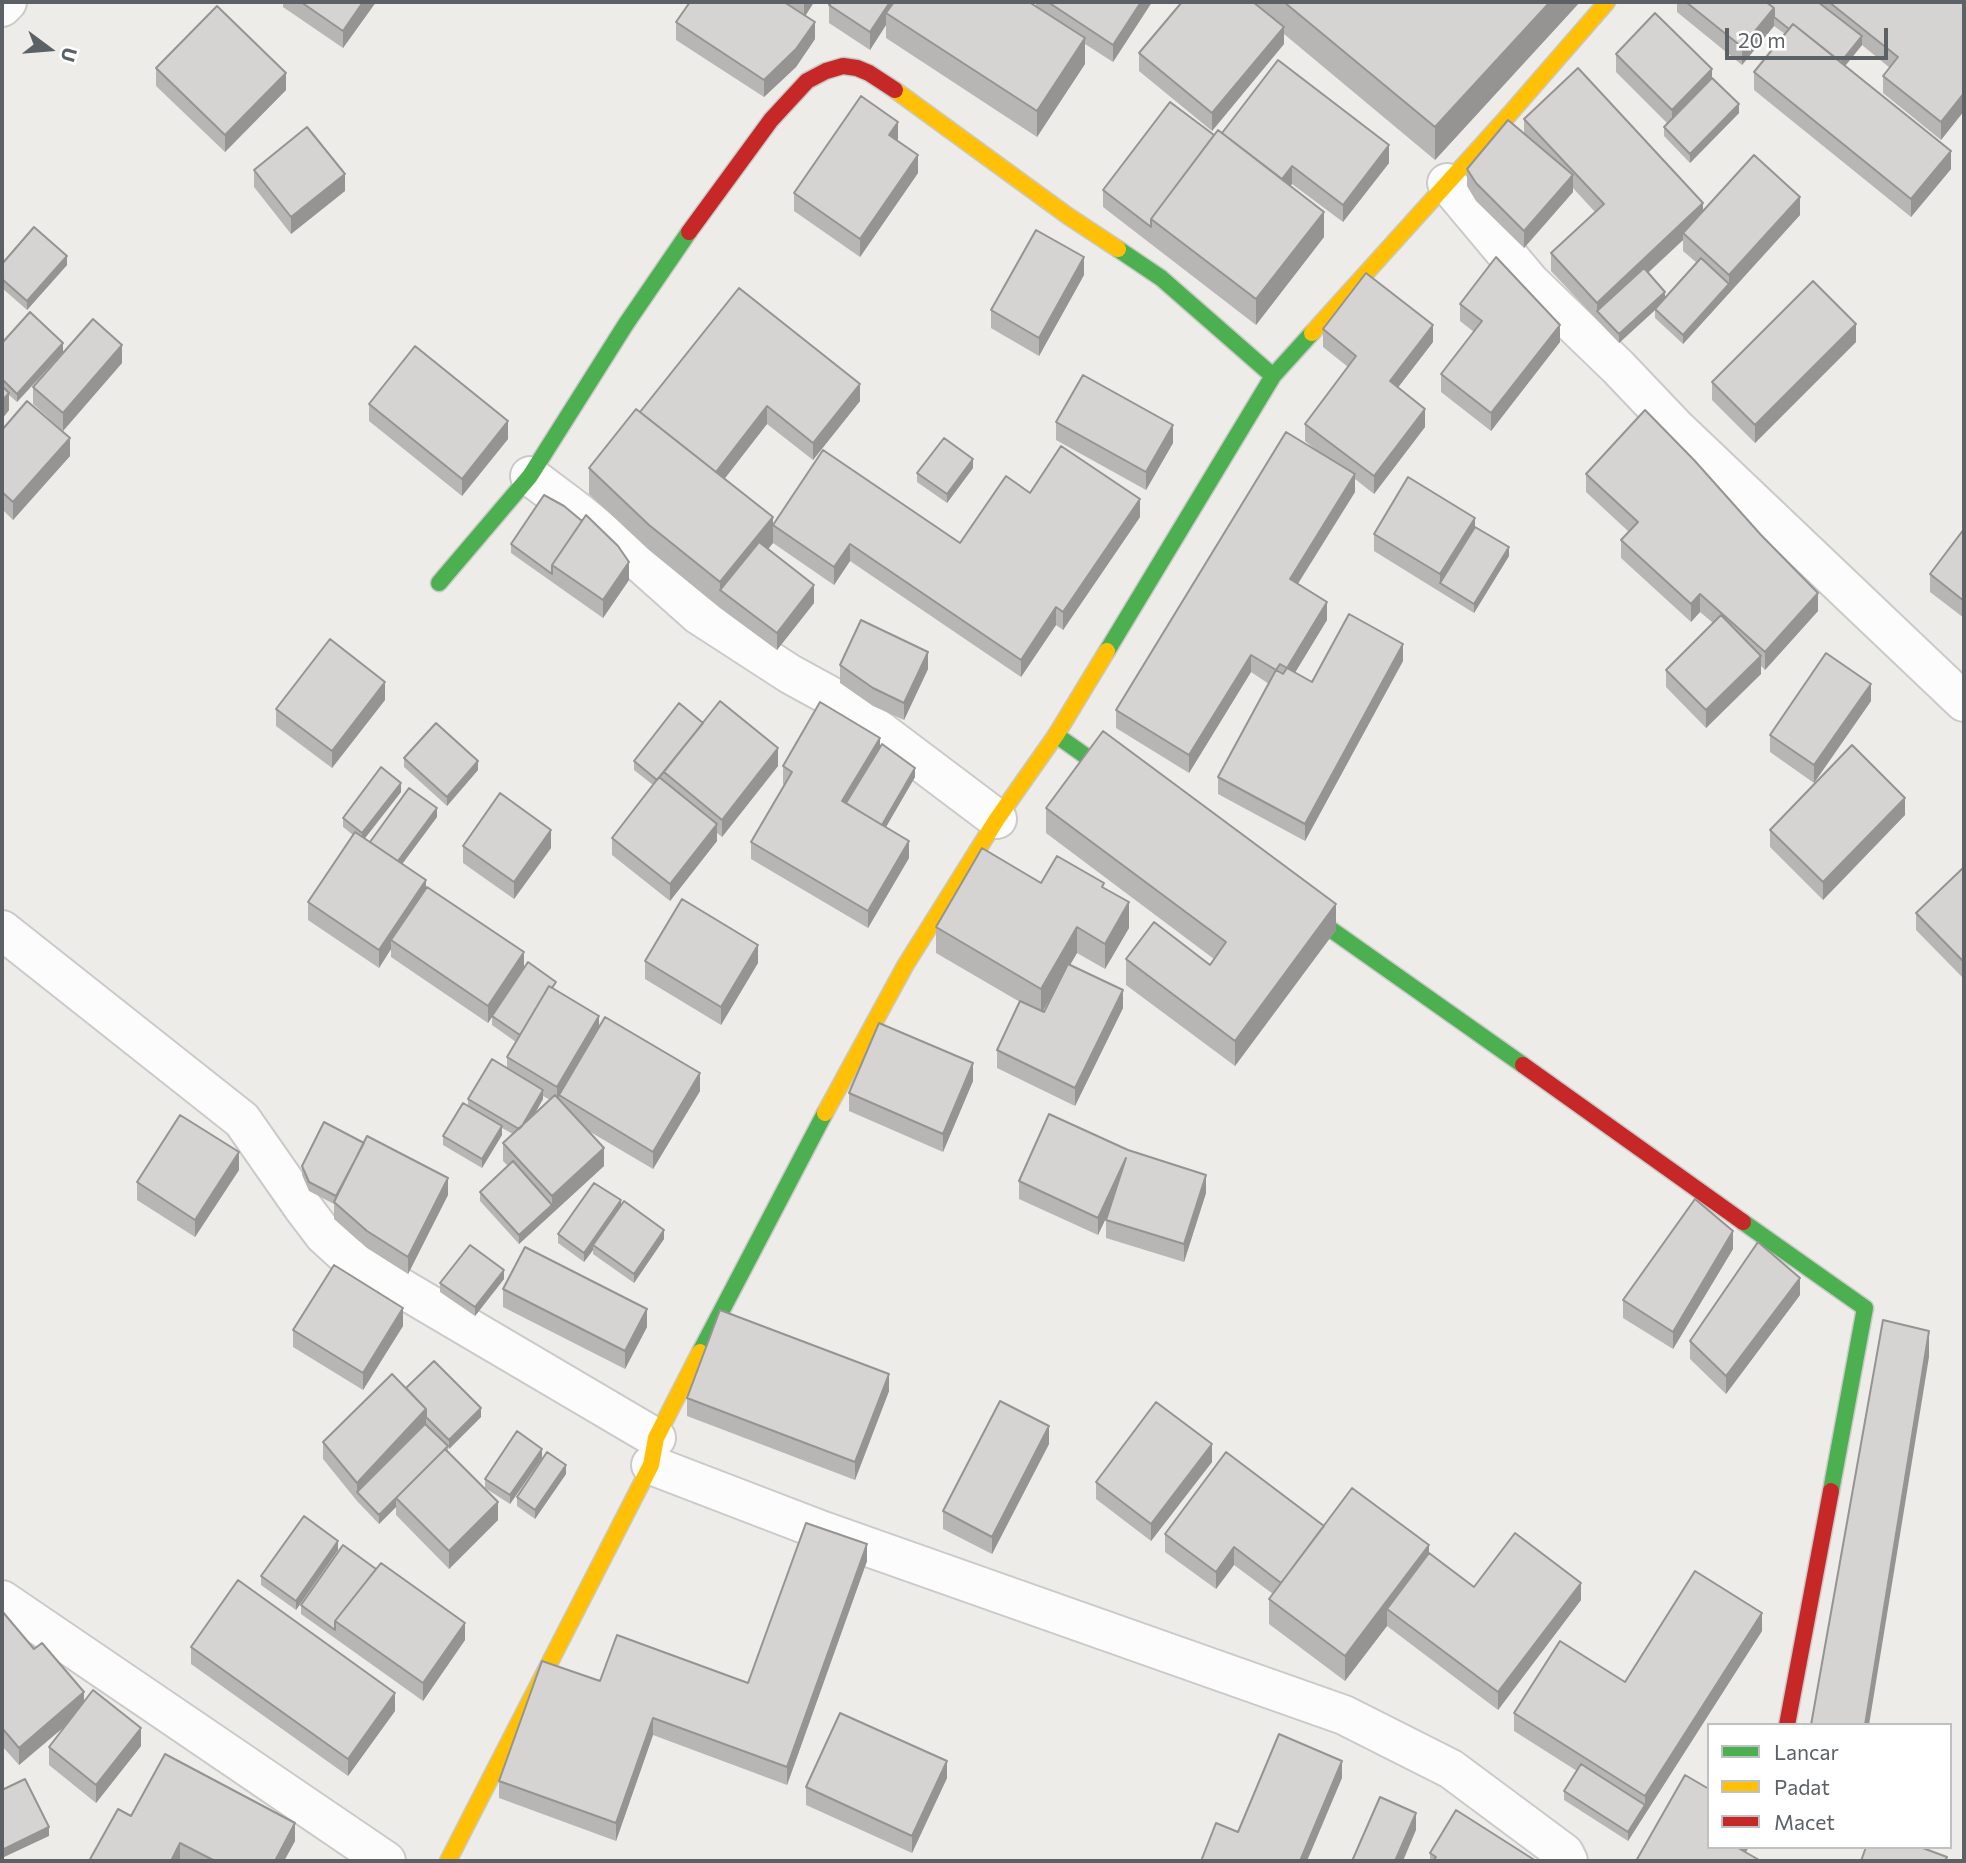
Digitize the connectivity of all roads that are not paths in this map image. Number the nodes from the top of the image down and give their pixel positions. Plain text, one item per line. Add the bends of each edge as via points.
1 (7, 2) edge
2 (1607, 2) edge
3 (2, 7) edge
4 (1447, 183) junction
5 (1273, 376) junction
6 (530, 476) junction
7 (439, 583) dead end
8 (1964, 702) edge
9 (1056, 735) junction
10 (1135, 791) edge
11 (997, 819) junction
12 (1284, 896) edge
13 (3, 933) edge
14 (654, 1451) junction
15 (2, 1600) edge
16 (1787, 1723) edge
17 (457, 1858) edge
18 (386, 1861) edge
19 (1568, 1861) edge

1 - 3 street
2 - 4 street
4 - 5 street
4 - 8 street via 1530,282
5 - 6 street via 1161,278 895,90 869,73 843,66 807,81 771,120 626,324
5 - 9 street
6 - 7 street
6 - 11 street via 699,615 843,703
9 - 10 street
9 - 11 street
11 - 14 street via 905,966 839,1087
12 - 16 street via 1865,1308
13 - 14 street via 242,1120 324,1235 347,1256
14 - 17 street
14 - 19 street via 823,1531 1344,1715 1451,1769 1564,1853
15 - 18 street

